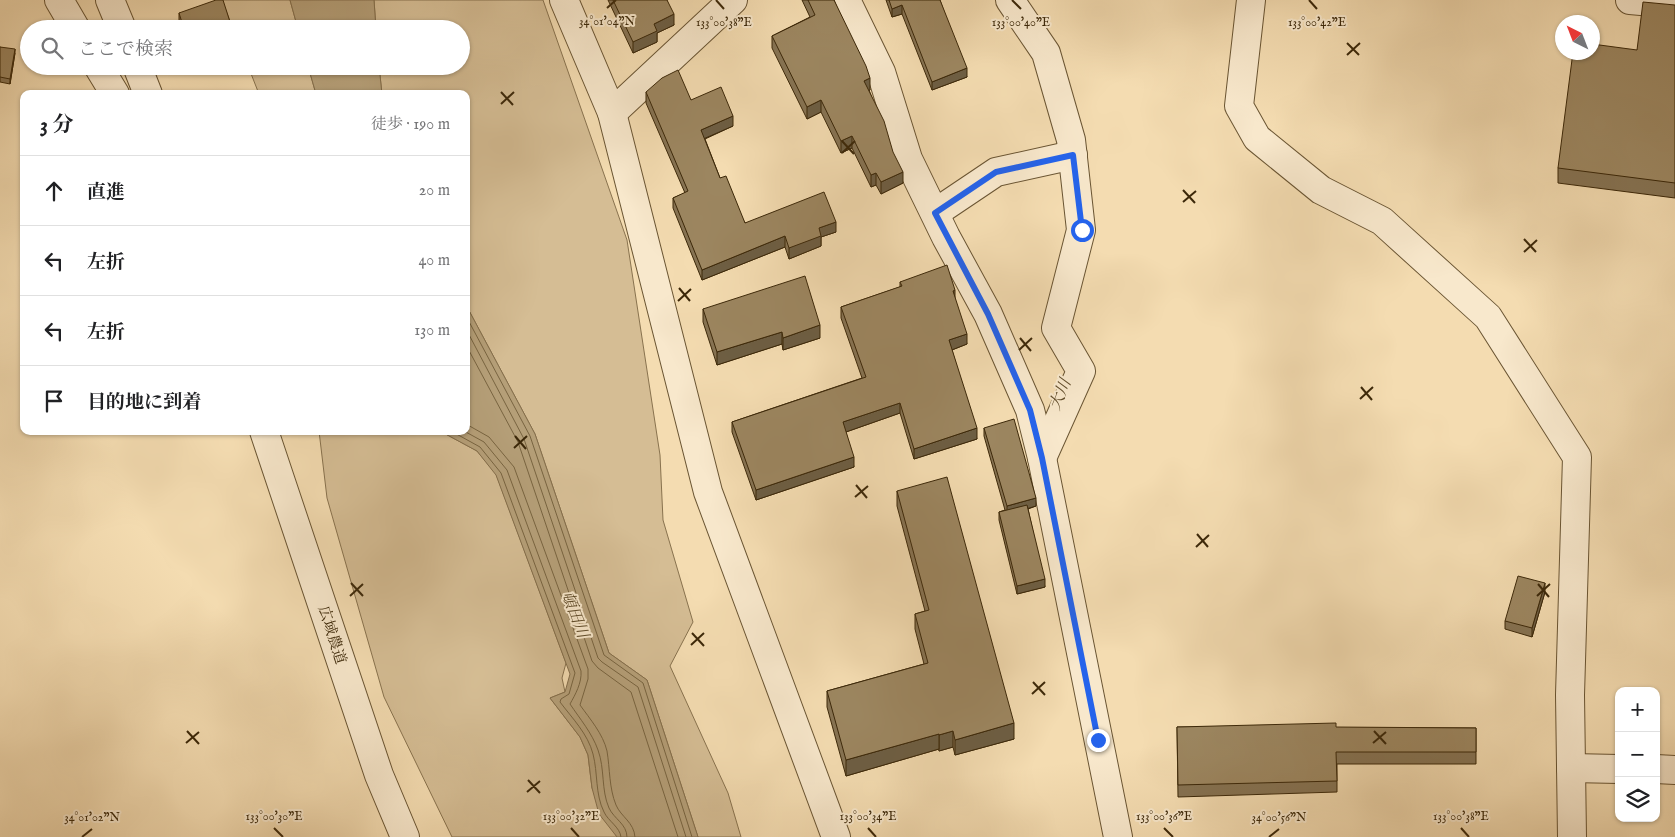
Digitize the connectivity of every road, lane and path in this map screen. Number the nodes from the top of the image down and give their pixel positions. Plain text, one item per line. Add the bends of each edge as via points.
1 (59, 0) edge
2 (110, 0) edge
3 (564, 0) edge
4 (846, 0) edge
5 (1010, 0) edge
6 (1252, 0) edge
7 (1630, 0) edge
8 (728, 1) edge
9 (1675, 4) edge
10 (71, 20) edge
11 (118, 20) edge
12 (103, 75) edge
13 (141, 75) edge
14 (112, 90) edge
15 (146, 90) edge
16 (612, 114) junction
17 (1073, 155) junction
18 (935, 213) junction
19 (265, 435) edge
20 (1042, 458) junction
21 (1571, 768) junction
22 (1615, 769) edge
23 (1660, 769) edge
24 (1675, 770) edge
25 (405, 837) edge
26 (836, 837) edge
27 (1118, 837) edge
28 (1572, 837) edge

1 - 10 street
2 - 11 street
3 - 16 street
4 - 18 street via 881,72 908,159
5 - 17 street via 1046,52
6 - 21 street via 1239,106 1257,138 1321,190 1382,221 1488,317 1577,457
7 - 9 street
8 - 16 street
12 - 14 street
13 - 15 street
16 - 26 street via 708,492
17 - 18 street via 996,172
17 - 20 street via 1082,230 1056,328 1081,371
18 - 20 street via 992,323 1030,410
19 - 25 street, 広域農道 via 379,775
20 - 27 street
21 - 22 street
21 - 28 street
23 - 24 street

